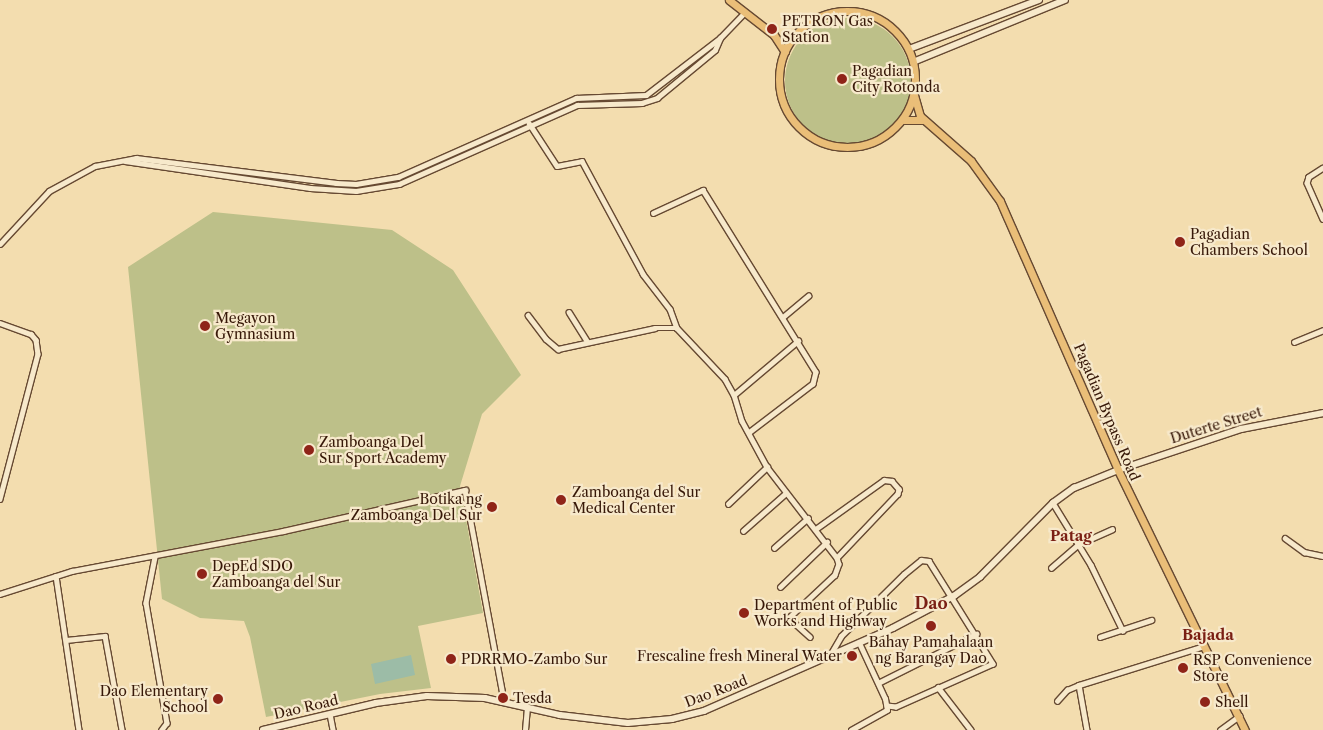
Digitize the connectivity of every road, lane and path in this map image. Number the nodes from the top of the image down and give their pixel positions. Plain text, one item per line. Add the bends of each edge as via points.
1 (729, 0) edge
2 (1039, 0) edge
3 (1065, 0) edge
4 (744, 13) junction
5 (774, 35) junction
6 (795, 35) junction
7 (720, 38) junction
8 (909, 49) junction
9 (785, 52) junction
10 (913, 62) junction
11 (914, 95) junction
12 (527, 120) junction
13 (902, 120) junction
14 (925, 120) junction
15 (530, 125) junction
16 (124, 161) junction
17 (1323, 168) edge
18 (653, 213) dead end
19 (1323, 219) edge
20 (0, 244) edge
21 (808, 296) dead end
22 (569, 312) dead end
23 (528, 315) dead end
24 (783, 317) junction
25 (0, 323) edge
26 (676, 328) junction
27 (1323, 330) edge
28 (587, 341) junction
29 (798, 341) junction
30 (1294, 342) dead end
31 (734, 395) junction
32 (1323, 413) edge
33 (750, 432) junction
34 (768, 467) junction
35 (1118, 470) junction
36 (786, 493) junction
37 (0, 499) edge
38 (1053, 503) junction
39 (728, 504) dead end
40 (808, 518) junction
41 (817, 528) junction
42 (1112, 529) dead end
43 (743, 531) dead end
44 (1285, 538) dead end
45 (827, 542) junction
46 (1079, 544) junction
47 (774, 548) dead end
48 (1323, 556) edge
49 (155, 557) junction
50 (837, 558) junction
51 (1051, 568) dead end
52 (56, 576) junction
53 (780, 587) dead end
54 (0, 594) edge
55 (954, 596) junction
56 (1151, 620) dead end
57 (1123, 631) junction
58 (976, 634) junction
59 (810, 637) dead end
60 (1100, 637) dead end
61 (66, 640) junction
62 (859, 643) junction
63 (1204, 646) junction
64 (829, 657) junction
65 (878, 683) junction
66 (1079, 684) junction
67 (938, 687) junction
68 (504, 701) junction
69 (1058, 701) dead end
70 (887, 706) junction
71 (527, 707) junction
72 (330, 714) junction
73 (1238, 716) junction
74 (79, 730) edge
75 (122, 730) edge
76 (162, 730) edge
77 (263, 730) edge
78 (333, 730) edge
79 (525, 730) edge
80 (851, 730) edge
81 (971, 730) edge
82 (1086, 730) edge
83 (1220, 730) edge
84 (1245, 730) edge

1 - 4 highway
2 - 8 main road
3 - 10 main road
4 - 5 highway
4 - 7 street
5 - 6 highway
5 - 9 highway
6 - 8 highway via 825,14 855,11 884,22
6 - 9 highway
7 - 12 street via 646,95 576,98
7 - 15 street via 715,50 657,98 642,102 578,105
8 - 10 highway
9 - 13 highway via 780,69 781,96 793,121 813,139 839,148 866,146 890,134
10 - 11 highway
11 - 13 highway
11 - 14 highway, Pagadian Bypass Road via 917,111
12 - 15 street
12 - 16 street via 440,162 398,177 356,184 136,158
13 - 14 highway
14 - 35 highway, Pagadian Bypass Road via 972,161 1000,202
15 - 16 street via 441,168 399,184 356,190 293,186
15 - 26 street via 556,166 582,161 643,274 670,309
16 - 20 street via 95,166 49,191
17 - 19 street via 1308,177 1307,183
18 - 24 street via 703,190
21 - 24 street
22 - 28 street
23 - 28 street via 554,348
24 - 29 street
25 - 37 street via 31,334 36,340 38,354
26 - 28 street via 655,328
26 - 31 street via 713,364
27 - 30 street
29 - 31 street
29 - 33 street via 816,372 816,380
31 - 33 street via 741,418
32 - 35 main road, Duterte Street via 1241,429
33 - 34 street
34 - 36 street
34 - 39 street
35 - 38 street, Dao Road via 1074,488
35 - 63 highway, Pagadian Bypass Road
36 - 40 street
36 - 43 street
38 - 46 street
38 - 55 street, Dao Road via 980,577
40 - 41 street
40 - 47 street
41 - 45 street
41 - 50 street via 884,480 892,481 899,489 898,494
42 - 46 street
44 - 48 street via 1304,552
45 - 50 street
45 - 53 street
46 - 51 street
46 - 57 street
49 - 52 street
49 - 68 street via 465,490
49 - 76 street via 146,603 168,723
50 - 59 street via 839,564 835,575 789,618
52 - 54 street
52 - 61 street
55 - 58 street
55 - 62 street, Dao Road
55 - 64 street via 934,565 921,560 841,636
56 - 57 street
57 - 60 street
58 - 65 street
58 - 67 street via 993,664
61 - 74 street
61 - 75 street via 105,636
62 - 64 street, Dao Road
62 - 65 street
63 - 66 street
63 - 73 highway, Pagadian Bypass Road
64 - 71 street, Dao Road via 724,703 672,719 646,723 604,721
65 - 70 street
66 - 69 street via 1067,690
66 - 82 street
67 - 70 street via 896,707
67 - 81 street
68 - 71 street, Dao Road
68 - 72 street, Dao Road via 427,696
70 - 80 street via 883,714
71 - 79 street
72 - 77 street, Dao Road
72 - 78 street
73 - 83 street
73 - 84 highway, Pagadian Bypass Road

